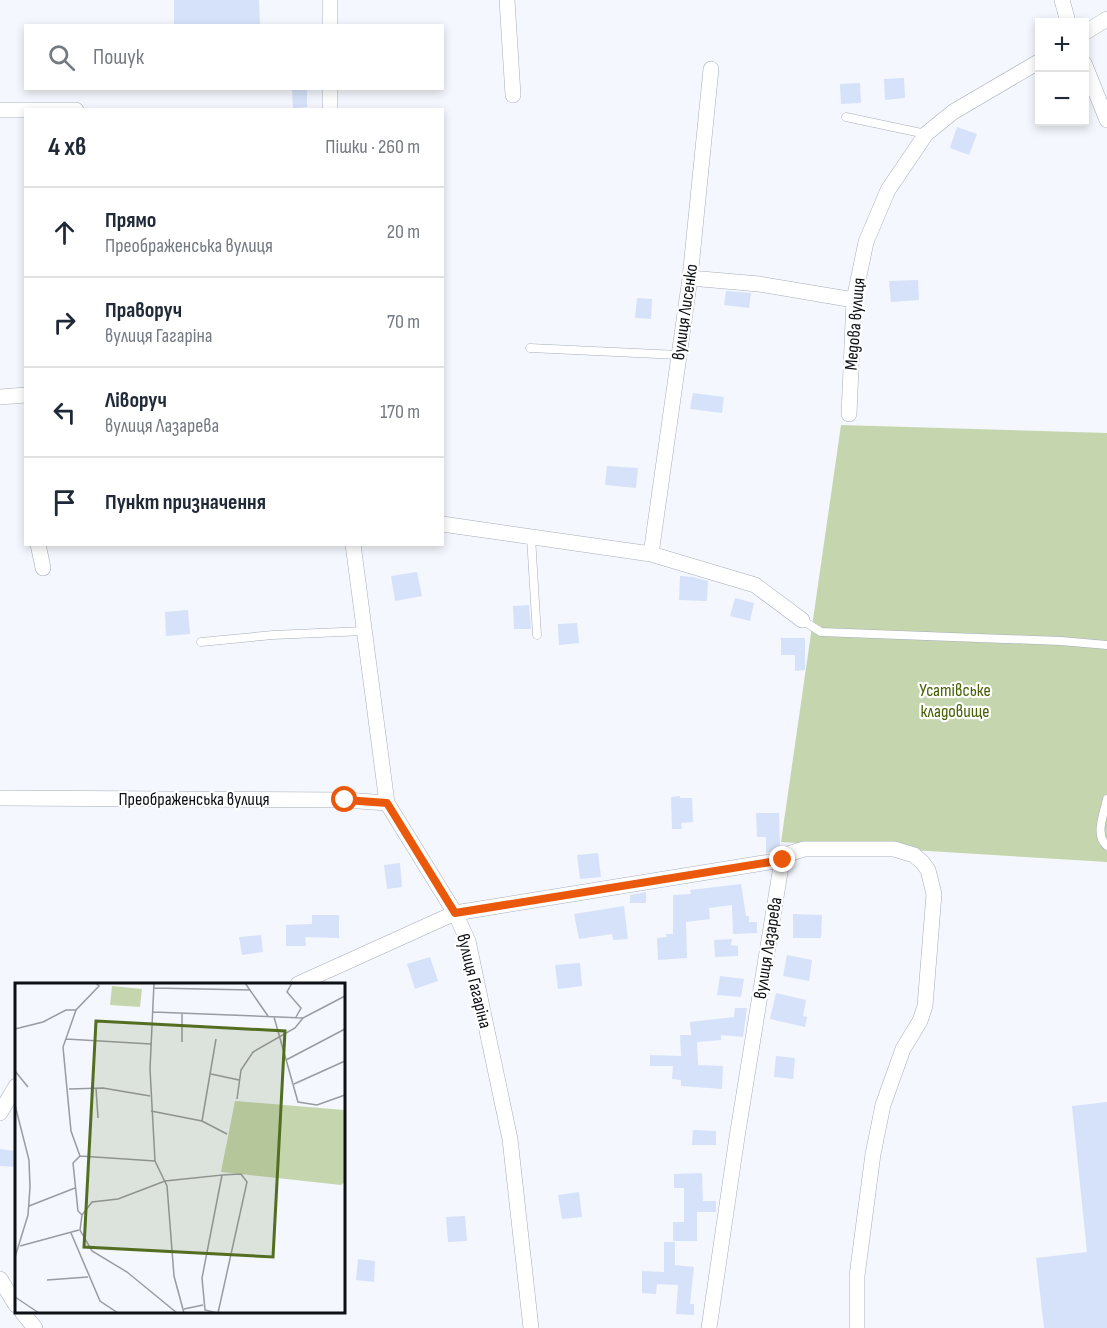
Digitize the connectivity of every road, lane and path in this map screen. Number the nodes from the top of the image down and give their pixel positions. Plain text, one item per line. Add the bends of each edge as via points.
1 (330, 0) edge
2 (507, 0) edge
3 (1062, 0) edge
4 (1067, 18) edge
5 (1107, 18) edge
6 (330, 24) edge
7 (1089, 30) edge
8 (1035, 63) edge
9 (711, 69) dead end
10 (1088, 72) edge
11 (330, 90) edge
12 (513, 95) dead end
13 (330, 108) edge
14 (0, 110) edge
15 (24, 110) edge
16 (846, 117) dead end
17 (1107, 120) edge
18 (926, 135) junction
19 (690, 278) junction
20 (854, 300) junction
21 (530, 348) dead end
22 (679, 355) junction
23 (24, 395) edge
24 (0, 397) edge
25 (849, 414) dead end
26 (444, 524) edge
27 (531, 537) junction
28 (38, 546) edge
29 (353, 546) edge
30 (651, 554) junction
31 (43, 568) dead end
32 (802, 620) joint
33 (364, 631) junction
34 (537, 635) dead end
35 (201, 642) dead end
36 (1107, 645) edge
37 (0, 798) edge
38 (1107, 799) edge
39 (387, 803) junction
40 (1107, 846) edge
41 (783, 860) junction
42 (455, 913) junction
43 (300, 983) edge
44 (15, 1088) edge
45 (0, 1113) edge
46 (0, 1279) edge
47 (15, 1303) edge
48 (24, 1313) edge
49 (35, 1328) edge
50 (531, 1328) edge
51 (709, 1328) edge
52 (856, 1328) edge

1 - 6 street
2 - 12 street
3 - 4 street
5 - 7 street
8 - 18 street, Медова вулиця via 953,112
9 - 19 street, вулиця Лисенко
10 - 17 street
11 - 13 street
14 - 15 street
16 - 18 lane
18 - 20 street, Медова вулиця via 888,190 866,243
19 - 20 street via 759,284
19 - 22 street, вулиця Лисенко
20 - 25 street, Медова вулиця
21 - 22 lane
22 - 30 street, вулиця Лисенко
23 - 24 street
26 - 27 street
27 - 30 street
27 - 34 lane
28 - 31 street
29 - 33 street, вулиця Гагаріна
30 - 32 street via 755,585
32 - 36 lane via 821,632
33 - 35 lane
33 - 39 street, вулиця Гагаріна
37 - 39 street, Преображенська вулиця
38 - 40 lane via 1100,834
39 - 42 street, вулиця Гагаріна
41 - 42 street
41 - 51 street, вулиця Лазарева
41 - 52 street via 804,849 894,849 922,862 934,894 925,1006 903,1049 883,1105 873,1154 857,1276
42 - 43 street
42 - 50 street, вулиця Гагаріна via 468,941 510,1139
44 - 45 street
46 - 47 street
48 - 49 street

